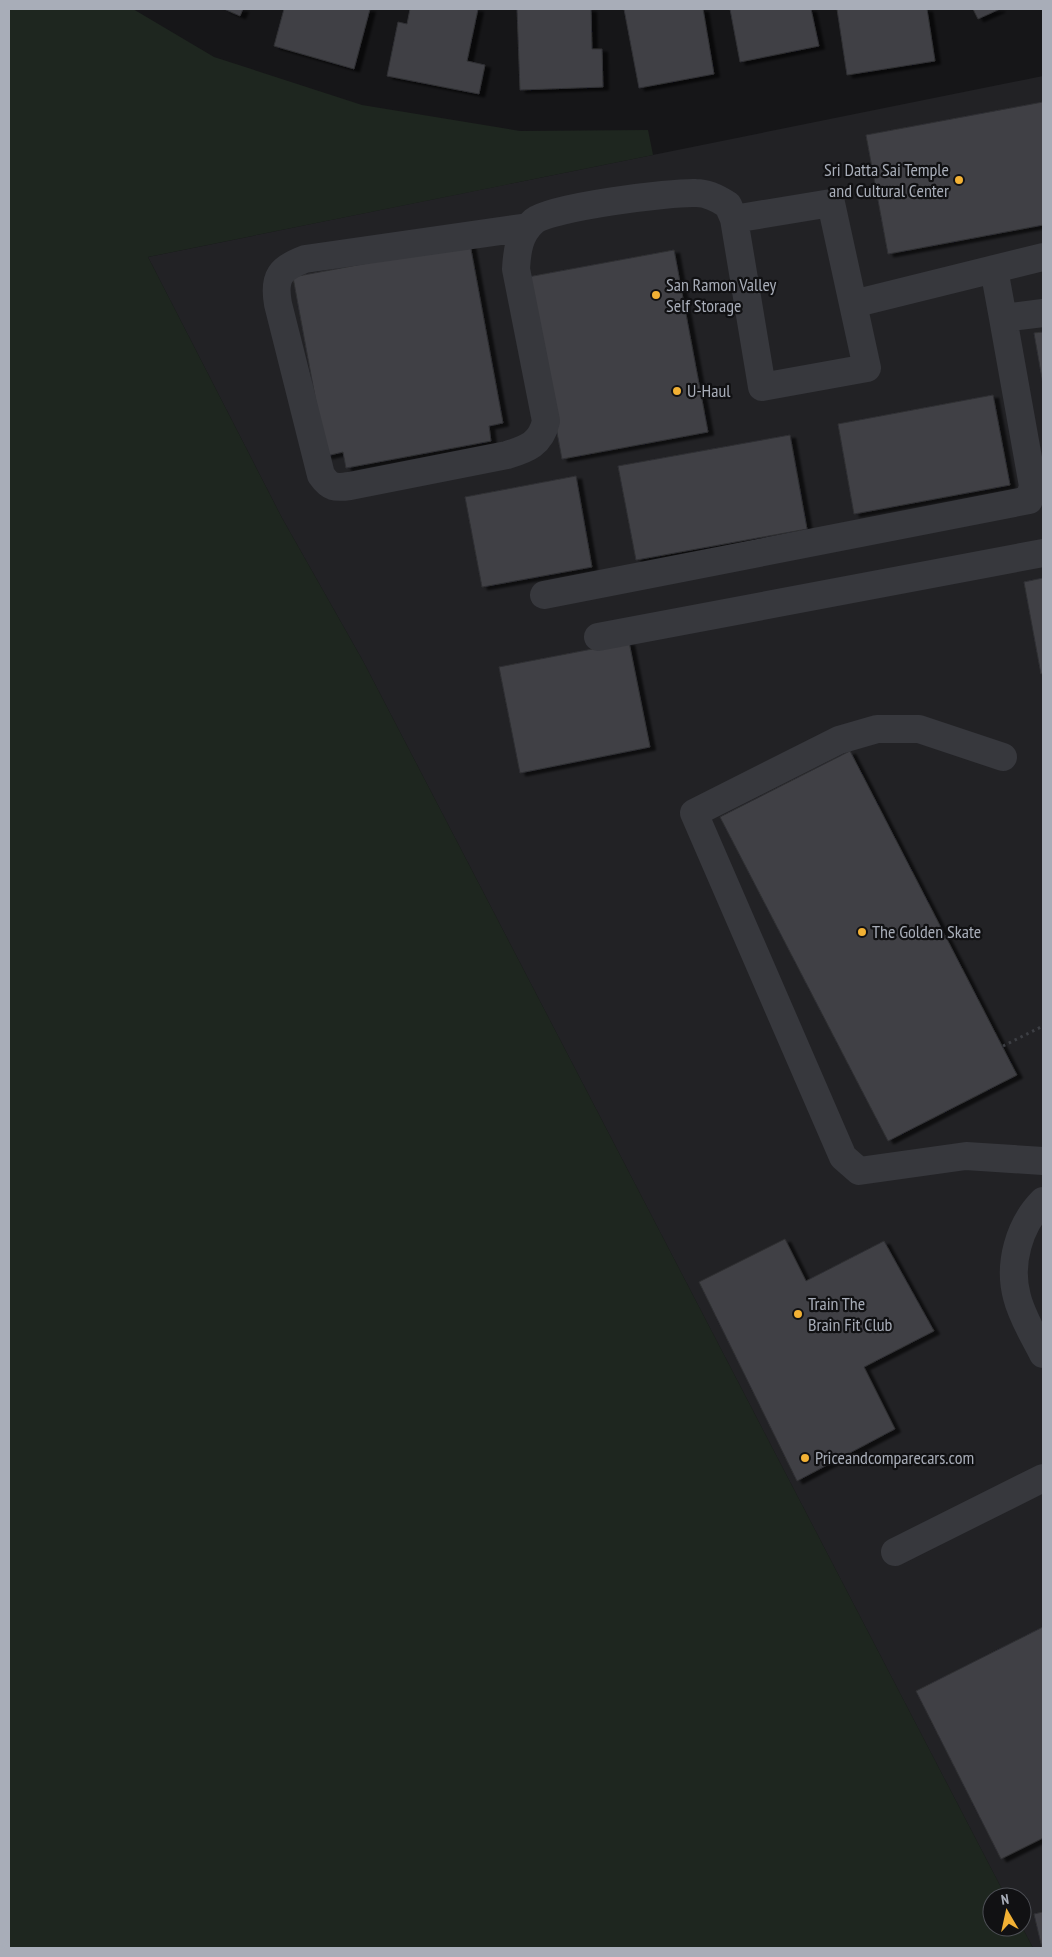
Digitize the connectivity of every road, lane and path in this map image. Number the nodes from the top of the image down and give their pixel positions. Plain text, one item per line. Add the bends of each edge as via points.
1 (734, 219) junction
2 (528, 227) junction
3 (1043, 257) edge
4 (994, 269) junction
5 (853, 304) junction
6 (1043, 313) edge
7 (1003, 318) junction
8 (1043, 552) edge
9 (544, 595) dead end
10 (598, 637) dead end
11 (1002, 757) dead end
12 (1043, 1026) edge
13 (1003, 1046) dead end
14 (1043, 1161) edge
15 (1043, 1201) edge
16 (1043, 1354) edge
17 (1043, 1478) edge
18 (895, 1552) dead end

1 - 2 street via 728,204 698,193 642,196 558,212 536,219
1 - 5 street via 831,203
1 - 5 street via 762,387 867,368
2 - 2 street via 517,246 516,269 546,421 537,442 506,456 350,486 334,488 328,485 321,475 278,304 275,289 281,273 289,265 305,259
3 - 4 street
4 - 5 street
4 - 7 street
6 - 7 street
7 - 9 street via 1033,486 1029,500
8 - 10 street
11 - 14 street via 919,729 877,729 839,740 694,813 843,1156 859,1171 966,1156
12 - 13 path
15 - 16 street via 1032,1212 1013,1263 1017,1297
17 - 18 street

